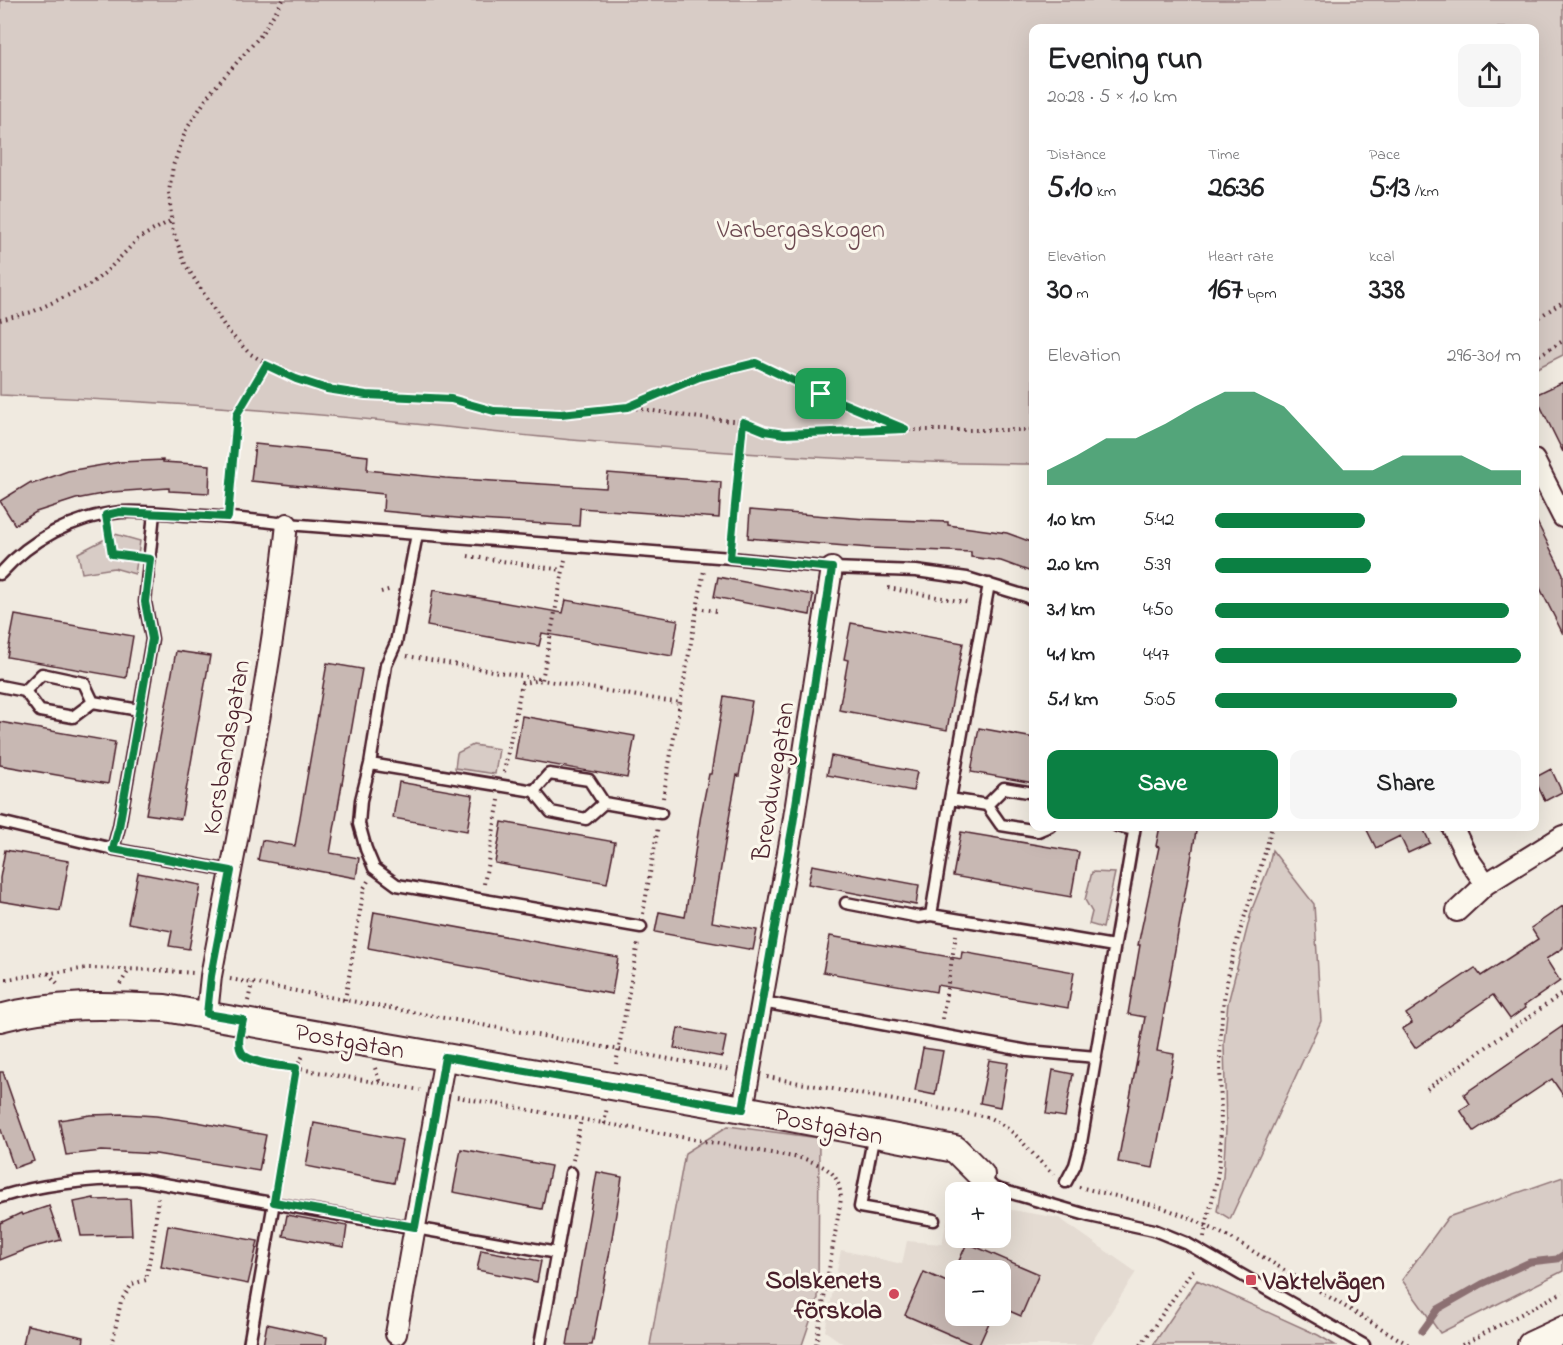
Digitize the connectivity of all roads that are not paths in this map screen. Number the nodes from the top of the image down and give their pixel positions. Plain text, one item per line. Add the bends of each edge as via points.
1 (1539, 470) edge
2 (154, 513) junction
3 (1563, 517) edge
4 (287, 524) junction
5 (417, 534) junction
6 (832, 568) junction
7 (0, 574) edge
8 (989, 584) junction
9 (1029, 598) edge
10 (0, 686) edge
11 (24, 691) junction
12 (93, 702) junction
13 (140, 710) junction
14 (370, 764) junction
15 (534, 791) junction
16 (1029, 792) edge
17 (950, 798) junction
18 (604, 803) junction
19 (987, 805) junction
20 (661, 813) road end
21 (0, 822) edge
22 (1029, 830) edge
23 (1134, 831) edge
24 (1454, 831) edge
25 (1563, 836) edge
26 (113, 849) junction
27 (231, 871) junction
28 (1486, 884) junction
29 (846, 903) dead end
30 (1456, 911) dead end
31 (931, 915) junction
32 (641, 927) road end
33 (1114, 946) junction
34 (762, 1002) junction
35 (207, 1014) junction
36 (0, 1018) edge
37 (445, 1057) junction
38 (1096, 1057) junction
39 (743, 1109) junction
40 (874, 1134) junction
41 (571, 1173) road end
42 (981, 1175) joint
43 (1065, 1182) road end
44 (0, 1197) edge
45 (274, 1202) junction
46 (934, 1220) dead end
47 (415, 1227) junction
48 (557, 1253) junction
49 (1563, 1330) edge
50 (396, 1334) dead end
51 (249, 1345) edge
52 (540, 1345) edge
53 (1364, 1345) edge
54 (1531, 1345) edge

1 - 3 street
2 - 4 lane
2 - 7 lane via 120,512 87,519 34,543
2 - 13 lane via 145,602 152,639
4 - 5 lane
4 - 27 street, Korsbandsgatan
5 - 6 lane
5 - 14 lane via 396,643 386,665
6 - 8 lane via 916,571
6 - 34 street, Brevduvegatan
8 - 9 lane
8 - 17 lane
10 - 11 lane
11 - 12 lane via 40,711 74,717
11 - 12 lane via 42,674 84,682
12 - 13 lane
13 - 26 lane
14 - 15 lane
14 - 32 lane via 359,824 374,867 397,885
15 - 18 lane via 551,812 586,819
15 - 18 lane via 549,774 589,780
16 - 19 lane via 1004,788
17 - 19 lane
17 - 31 lane
18 - 20 lane
19 - 22 lane via 1001,825
21 - 26 lane
23 - 33 lane
24 - 28 street
25 - 28 street
26 - 27 lane
27 - 35 street, Korsbandsgatan
28 - 30 street
29 - 31 lane via 919,917
31 - 33 lane
33 - 38 lane
34 - 38 lane via 1028,1051
34 - 39 street, Brevduvegatan
35 - 36 street, Postgatan via 165,1008 78,1005
35 - 37 street, Postgatan
37 - 39 street, Postgatan
37 - 47 street
38 - 43 lane via 1081,1143
39 - 40 street, Postgatan
40 - 42 street, Postgatan via 955,1149
40 - 46 lane via 861,1207
41 - 48 lane
42 - 53 lane, Postgatan via 994,1188 1154,1230 1201,1251
44 - 45 lane via 50,1184 136,1179
45 - 47 lane
45 - 51 lane
47 - 48 lane
47 - 50 street
48 - 52 lane
49 - 54 street

